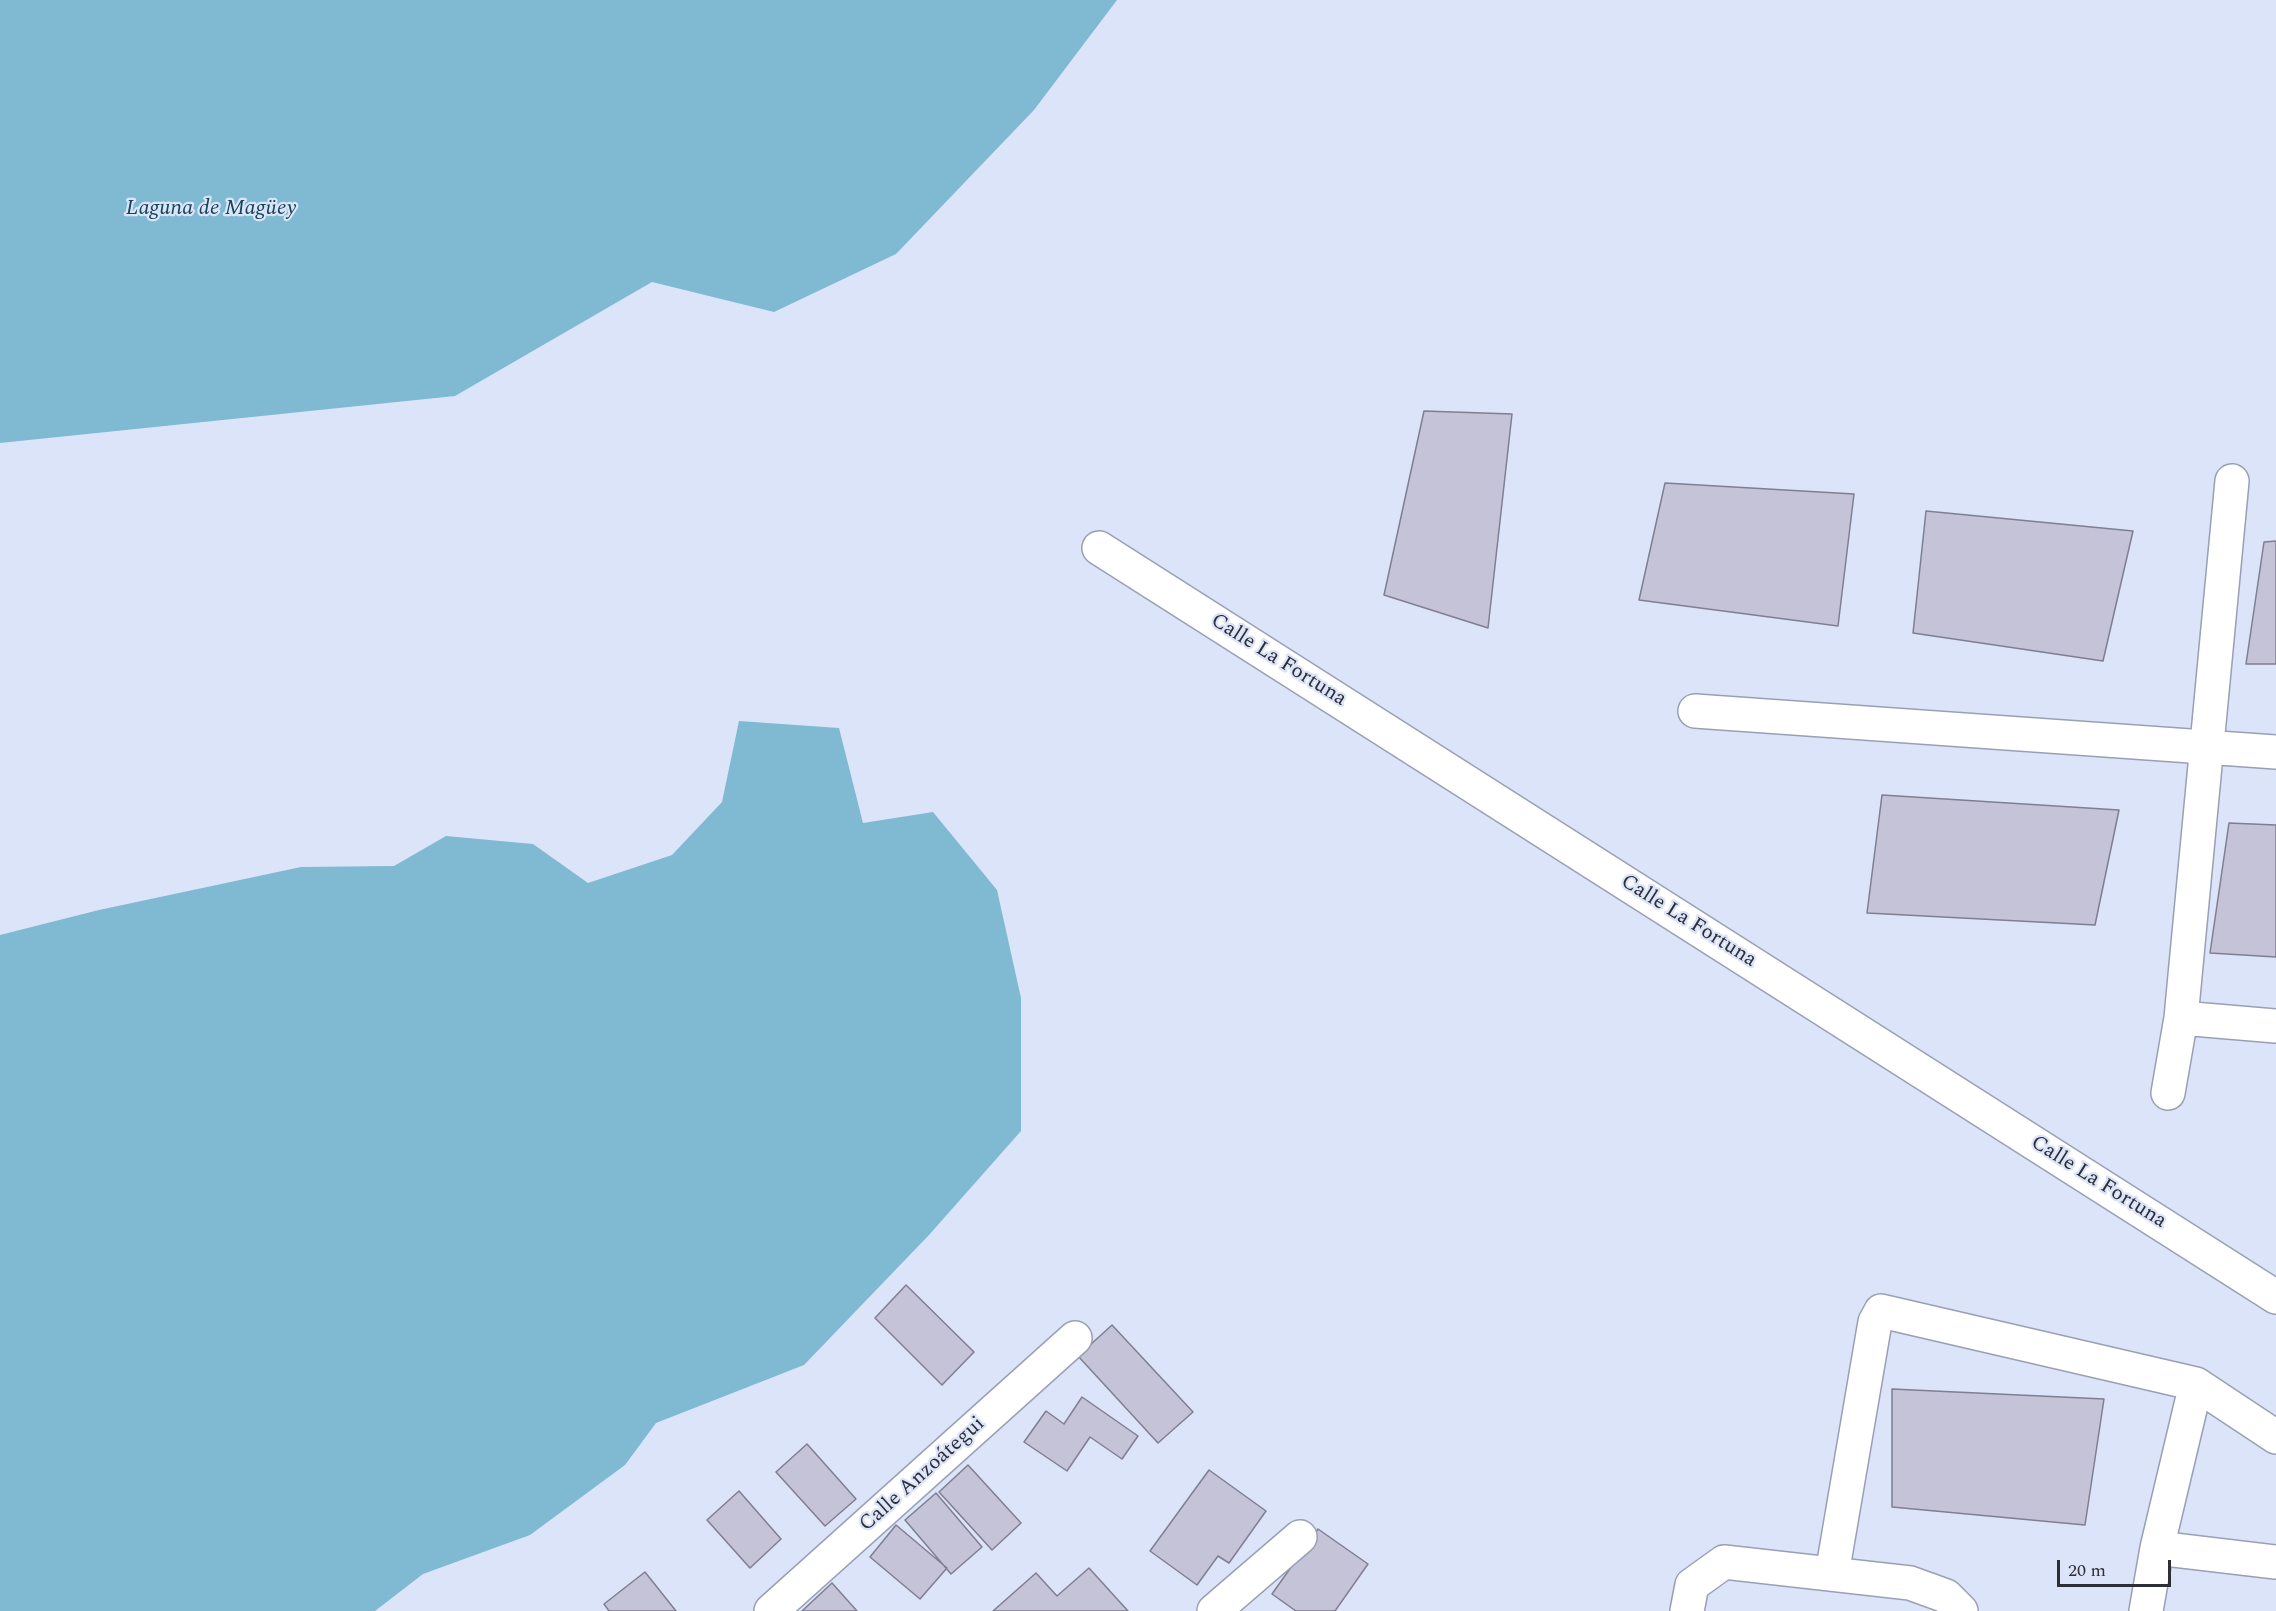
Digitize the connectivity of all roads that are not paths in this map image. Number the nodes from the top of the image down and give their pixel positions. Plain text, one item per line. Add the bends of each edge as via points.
1 (2232, 481) dead end
2 (1099, 548) dead end
3 (1695, 711) dead end
4 (2205, 747) junction
5 (2276, 752) edge
6 (2181, 1018) junction
7 (2276, 1026) edge
8 (2168, 1093) dead end
9 (2276, 1297) edge
10 (1075, 1338) dead end
11 (2196, 1384) junction
12 (2276, 1437) edge
13 (1300, 1537) dead end
14 (2157, 1548) junction
15 (2276, 1562) edge
16 (1832, 1574) junction
17 (771, 1611) edge
18 (1214, 1611) edge
19 (1687, 1611) edge
20 (1961, 1611) edge
21 (2146, 1611) edge

1 - 4 street
2 - 9 street, Calle La Fortuna
3 - 4 street
4 - 5 street
4 - 6 street
6 - 7 street
6 - 8 street
10 - 17 street, Calle Anzoátegui
11 - 12 street
11 - 14 street
11 - 16 street via 1881,1311 1875,1322
13 - 18 street
14 - 15 street
14 - 21 street
16 - 19 street via 1724,1562 1692,1585
16 - 20 street via 1910,1583 1946,1596

